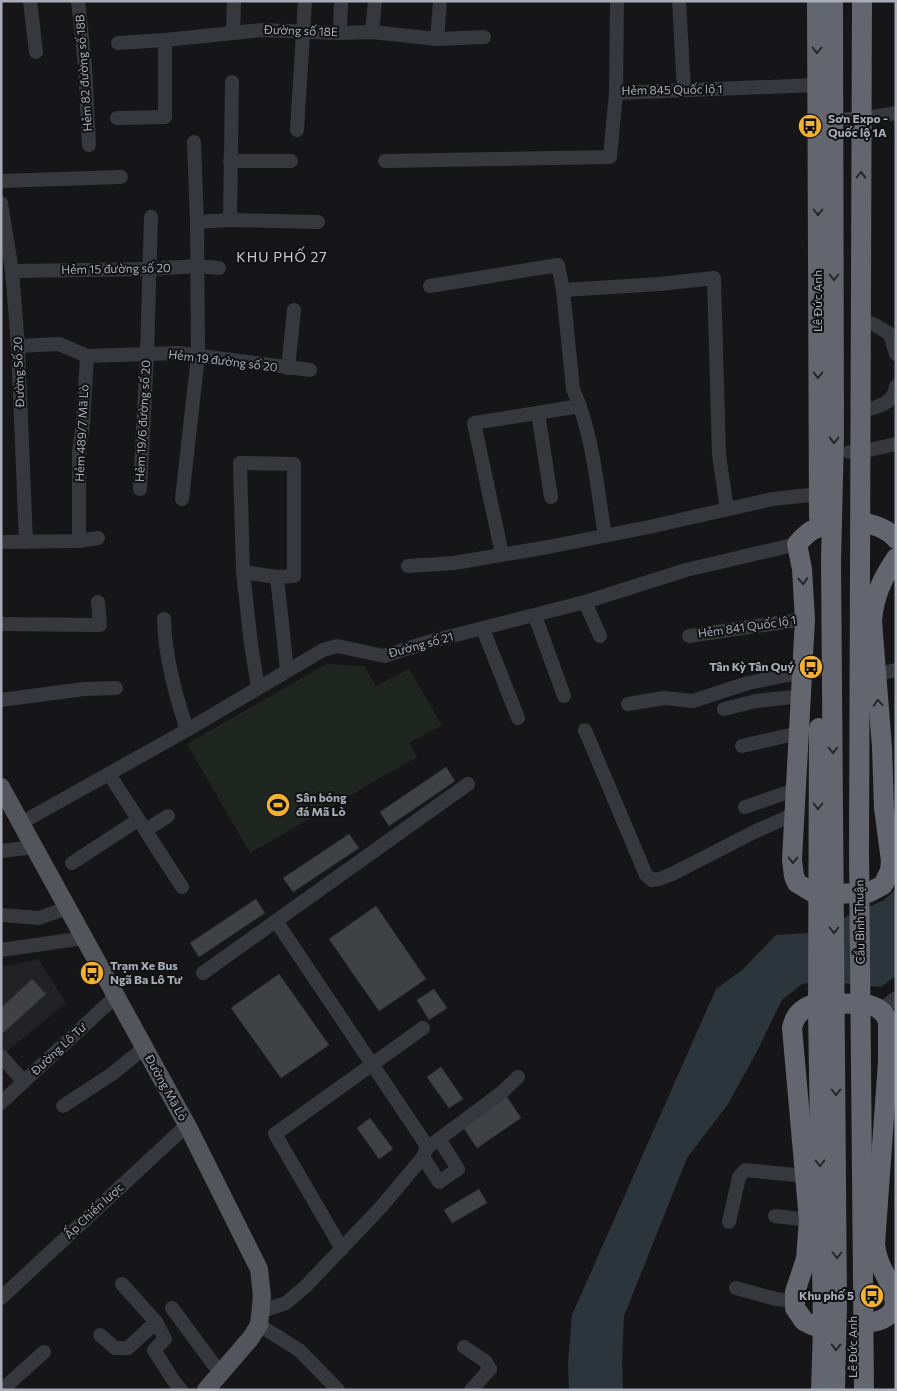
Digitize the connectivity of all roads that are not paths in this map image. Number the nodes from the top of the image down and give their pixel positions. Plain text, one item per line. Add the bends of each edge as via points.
1 (30, 1) edge
2 (78, 1) edge
3 (234, 1) edge
4 (305, 1) edge
5 (341, 1) edge
6 (375, 1) edge
7 (440, 1) edge
8 (617, 1) edge
9 (679, 1) edge
10 (817, 1) edge
11 (833, 1) edge
12 (847, 1) edge
13 (862, 1) edge
14 (304, 32) junction
15 (372, 32) junction
16 (233, 33) junction
17 (340, 33) junction
18 (484, 38) dead end
19 (436, 39) junction
20 (165, 40) junction
21 (118, 43) dead end
22 (36, 52) dead end
23 (232, 82) dead end
24 (817, 85) junction
25 (684, 90) junction
26 (616, 93) junction
27 (896, 113) edge
28 (117, 118) dead end
29 (854, 119) junction
30 (297, 130) dead end
31 (194, 142) dead end
32 (89, 145) dead end
33 (230, 161) junction
34 (290, 161) dead end
35 (385, 161) dead end
36 (121, 177) dead end
37 (1, 181) edge
38 (1, 203) edge
39 (151, 218) dead end
40 (854, 219) junction
41 (230, 220) junction
42 (197, 222) junction
43 (318, 222) dead end
44 (197, 266) junction
45 (219, 268) dead end
46 (150, 269) junction
47 (12, 271) junction
48 (430, 286) dead end
49 (563, 290) junction
50 (294, 310) dead end
51 (860, 319) junction
52 (18, 346) junction
53 (147, 354) junction
54 (896, 354) edge
55 (87, 356) junction
56 (198, 356) junction
57 (288, 368) junction
58 (310, 370) dead end
59 (896, 386) edge
60 (580, 406) junction
61 (861, 411) junction
62 (538, 413) junction
63 (896, 444) edge
64 (854, 452) junction
65 (140, 489) dead end
66 (819, 494) junction
67 (551, 496) dead end
68 (182, 499) dead end
69 (727, 509) junction
70 (861, 522) junction
71 (825, 526) junction
72 (605, 536) junction
73 (98, 538) dead end
74 (896, 539) edge
75 (79, 541) junction
76 (1, 542) edge
77 (26, 542) junction
78 (797, 544) junction
79 (502, 554) junction
80 (896, 558) edge
81 (839, 561) junction
82 (408, 566) dead end
83 (242, 572) junction
84 (277, 577) junction
85 (98, 602) dead end
86 (585, 602) junction
87 (535, 616) junction
88 (164, 619) dead end
89 (805, 619) junction
90 (1, 624) edge
91 (483, 629) junction
92 (600, 636) dead end
93 (689, 636) dead end
94 (287, 670) junction
95 (896, 670) edge
96 (803, 672) junction
97 (876, 674) junction
98 (116, 688) dead end
99 (258, 688) junction
100 (564, 696) dead end
101 (802, 696) junction
102 (1, 700) edge
103 (628, 704) dead end
104 (724, 709) dead end
105 (518, 718) dead end
106 (187, 730) junction
107 (585, 730) dead end
108 (799, 733) junction
109 (742, 746) dead end
110 (889, 747) edge
111 (110, 774) junction
112 (468, 784) dead end
113 (1, 787) edge
114 (797, 790) junction
115 (889, 792) edge
116 (745, 807) dead end
117 (795, 814) junction
118 (168, 816) dead end
119 (21, 823) junction
120 (142, 825) junction
121 (35, 848) junction
122 (1, 851) edge
123 (72, 862) dead end
124 (182, 887) dead end
125 (67, 908) junction
126 (1, 914) edge
127 (276, 921) junction
128 (84, 938) junction
129 (1, 950) edge
130 (203, 973) dead end
131 (116, 996) junction
132 (888, 1004) edge
133 (423, 1028) dead end
134 (144, 1048) junction
135 (1, 1056) edge
136 (892, 1061) edge
137 (372, 1064) junction
138 (518, 1077) dead end
139 (24, 1082) junction
140 (1, 1102) edge
141 (63, 1106) dead end
142 (187, 1125) junction
143 (889, 1135) edge
144 (439, 1139) junction
145 (425, 1153) junction
146 (806, 1176) junction
147 (775, 1216) dead end
148 (809, 1220) junction
149 (729, 1222) dead end
150 (342, 1249) junction
151 (122, 1284) dead end
152 (736, 1288) dead end
153 (3, 1293) edge
154 (794, 1300) junction
155 (845, 1305) junction
156 (172, 1308) dead end
157 (260, 1318) junction
158 (156, 1322) junction
159 (863, 1323) junction
160 (823, 1328) junction
161 (100, 1335) dead end
162 (464, 1347) dead end
163 (44, 1352) dead end
164 (220, 1372) junction
165 (2, 1390) edge
166 (181, 1390) edge
167 (206, 1390) edge
168 (338, 1390) edge
169 (470, 1390) edge
170 (821, 1390) edge
171 (835, 1390) edge
172 (853, 1390) edge
173 (864, 1390) edge

1 - 22 street
2 - 32 street, Hẻm 82 đường số 18B
3 - 16 street
4 - 14 street
5 - 17 street
6 - 15 street
7 - 19 street
8 - 26 street, Hẻm 845 Quốc lộ 1
9 - 25 street
10 -> 24 highway, Lê Đức Anh
11 -> 71 highway, Lê Đức Anh via 834,436
12 - 29 highway
13 - 29 highway
14 - 16 street, Đường số 18E via 262,30
14 - 17 street, Đường số 18E
14 - 30 street
15 - 17 street, Đường số 18E
15 - 19 street, Đường số 18E
16 - 20 street, Đường số 18E
18 - 19 street, Đường số 18E
20 - 21 street, Đường số 18E
20 - 28 street via 165,116
23 - 33 street
24 - 25 street, Hẻm 845 Quốc lộ 1
24 -> 66 highway, Lê Đức Anh
25 - 26 street, Hẻm 845 Quốc lộ 1
26 - 35 street via 610,157
27 - 29 street
40 -> 29 highway
31 - 42 street
33 - 34 street
33 - 41 street
36 - 37 street
38 - 47 street, Đường Số 20
39 - 46 street, Hẻm 19/6 đường số 20
40 - 51 highway
40 - 64 highway
41 - 42 street
41 - 43 street
42 - 44 street
44 - 45 street, Hẻm 15 đường số 20
44 - 46 street, Hẻm 15 đường số 20
44 - 56 street
46 - 47 street, Hẻm 15 đường số 20
46 - 53 street, Hẻm 19/6 đường số 20
47 - 52 street, Đường Số 20
48 - 49 street via 558,265
49 - 60 street via 572,389
49 - 69 street via 714,278 719,455
50 - 57 street
51 - 54 street via 890,334
51 - 61 highway
52 - 55 street, Hẻm 19 đường số 20 via 59,344
52 - 77 street, Đường Số 20
53 - 55 street, Hẻm 19 đường số 20
53 - 56 street, Hẻm 19 đường số 20
53 - 65 street, Hẻm 19/6 đường số 20
55 - 75 street, Hẻm 489/7 Mã Lò via 79,453
56 - 57 street, Hẻm 19 đường số 20
56 - 68 street
57 - 58 street, Hẻm 19 đường số 20
59 - 61 street via 896,392 887,402
60 - 62 street
60 - 72 street via 588,433
61 - 64 highway
62 - 67 street
62 - 79 street via 474,423
63 - 64 street
64 - 70 highway
64 - 81 highway
66 - 69 street
66 - 71 highway, Lê Đức Anh
69 - 72 street
70 - 74 highway via 880,527
70 - 159 highway, Cầu Bình Thuận via 858,852
71 - 78 highway
71 - 81 highway, Lê Đức Anh
71 -> 160 highway, Lê Đức Anh via 820,600 818,888
72 - 79 street
73 - 75 street
75 - 77 street
76 - 77 street
78 - 86 street, Đường số 21 via 686,570
78 -> 89 highway
79 - 82 street via 454,563
80 - 97 highway via 883,578 873,605
81 - 155 highway, Cầu Bình Thuận
83 - 84 street
83 - 84 street via 240,463 294,464 294,576
83 - 99 street
84 - 94 street
85 - 90 street via 100,625
86 - 87 street, Đường số 21
86 - 92 street
87 - 91 street, Đường số 21
87 - 100 street
88 - 106 street via 168,667
89 - 93 street, Hẻm 841 Quốc lộ 1
89 - 96 highway
91 - 94 street, Đường số 21 via 384,656 337,646
91 - 105 street
94 - 99 street, Đường số 21
95 - 97 street
96 - 101 highway
96 - 103 street via 748,683 693,700 664,698
110 -> 97 highway
98 - 102 street
99 - 106 street, Đường số 21
101 - 104 street via 756,701
101 - 108 highway
106 - 111 street, Đường số 21
107 - 117 street via 646,875 652,880 659,880
108 - 109 street
108 - 114 highway
110 - 115 highway
111 - 119 street, Đường số 21
111 - 120 street
112 - 127 street
113 - 119 main road, Đường Mã Lò
114 - 116 street
114 - 117 highway
117 -> 115 highway via 792,860 797,883 820,894 868,893 883,885 890,871
118 - 120 street
119 - 121 main road, Đường Mã Lò
120 - 123 street
120 - 124 street
121 - 122 street
121 - 125 main road, Đường Mã Lò
125 - 126 street via 39,918
125 - 128 main road, Đường Mã Lò
127 - 130 street
127 - 137 street
128 - 129 street
128 - 131 main road, Đường Mã Lò
131 - 134 main road, Đường Mã Lò
131 - 139 street, Đường Lô Tư
132 - 136 highway via 886,1015
132 - 146 highway via 820,1003 806,1007 796,1017 792,1036
133 - 137 street
134 - 141 street via 112,1074
134 - 142 main road, Đường Mã Lò
135 - 139 street
136 - 143 highway
137 - 145 street via 425,1143
137 - 150 street via 275,1134
138 - 144 street
139 - 140 street, Đường Lô Tư
142 - 153 street, Ấp Chiến lược
142 - 157 main road, Đường Mã Lò via 259,1269
143 - 159 highway via 875,1244 878,1261 893,1290 895,1307 886,1318
144 - 145 street
144 - 145 street via 458,1169 440,1182
145 - 150 street
146 - 148 highway
146 - 149 street via 745,1170 739,1178
147 - 148 street
148 - 154 highway via 806,1258
150 - 157 street via 286,1303
151 - 158 street
152 - 154 street via 776,1299
154 - 160 highway via 795,1308 804,1320
155 -> 171 highway, Lê Đức Anh
155 - 172 highway, Lê Đức Anh
156 - 164 street
157 - 164 main road via 250,1339
157 - 168 street via 299,1350
158 - 161 street via 128,1348 114,1348
158 - 166 street via 165,1339 154,1350
159 - 173 highway, Lê Đức Anh
160 - 170 highway
162 - 169 street via 485,1361 490,1369
163 - 165 street
164 - 167 main road

